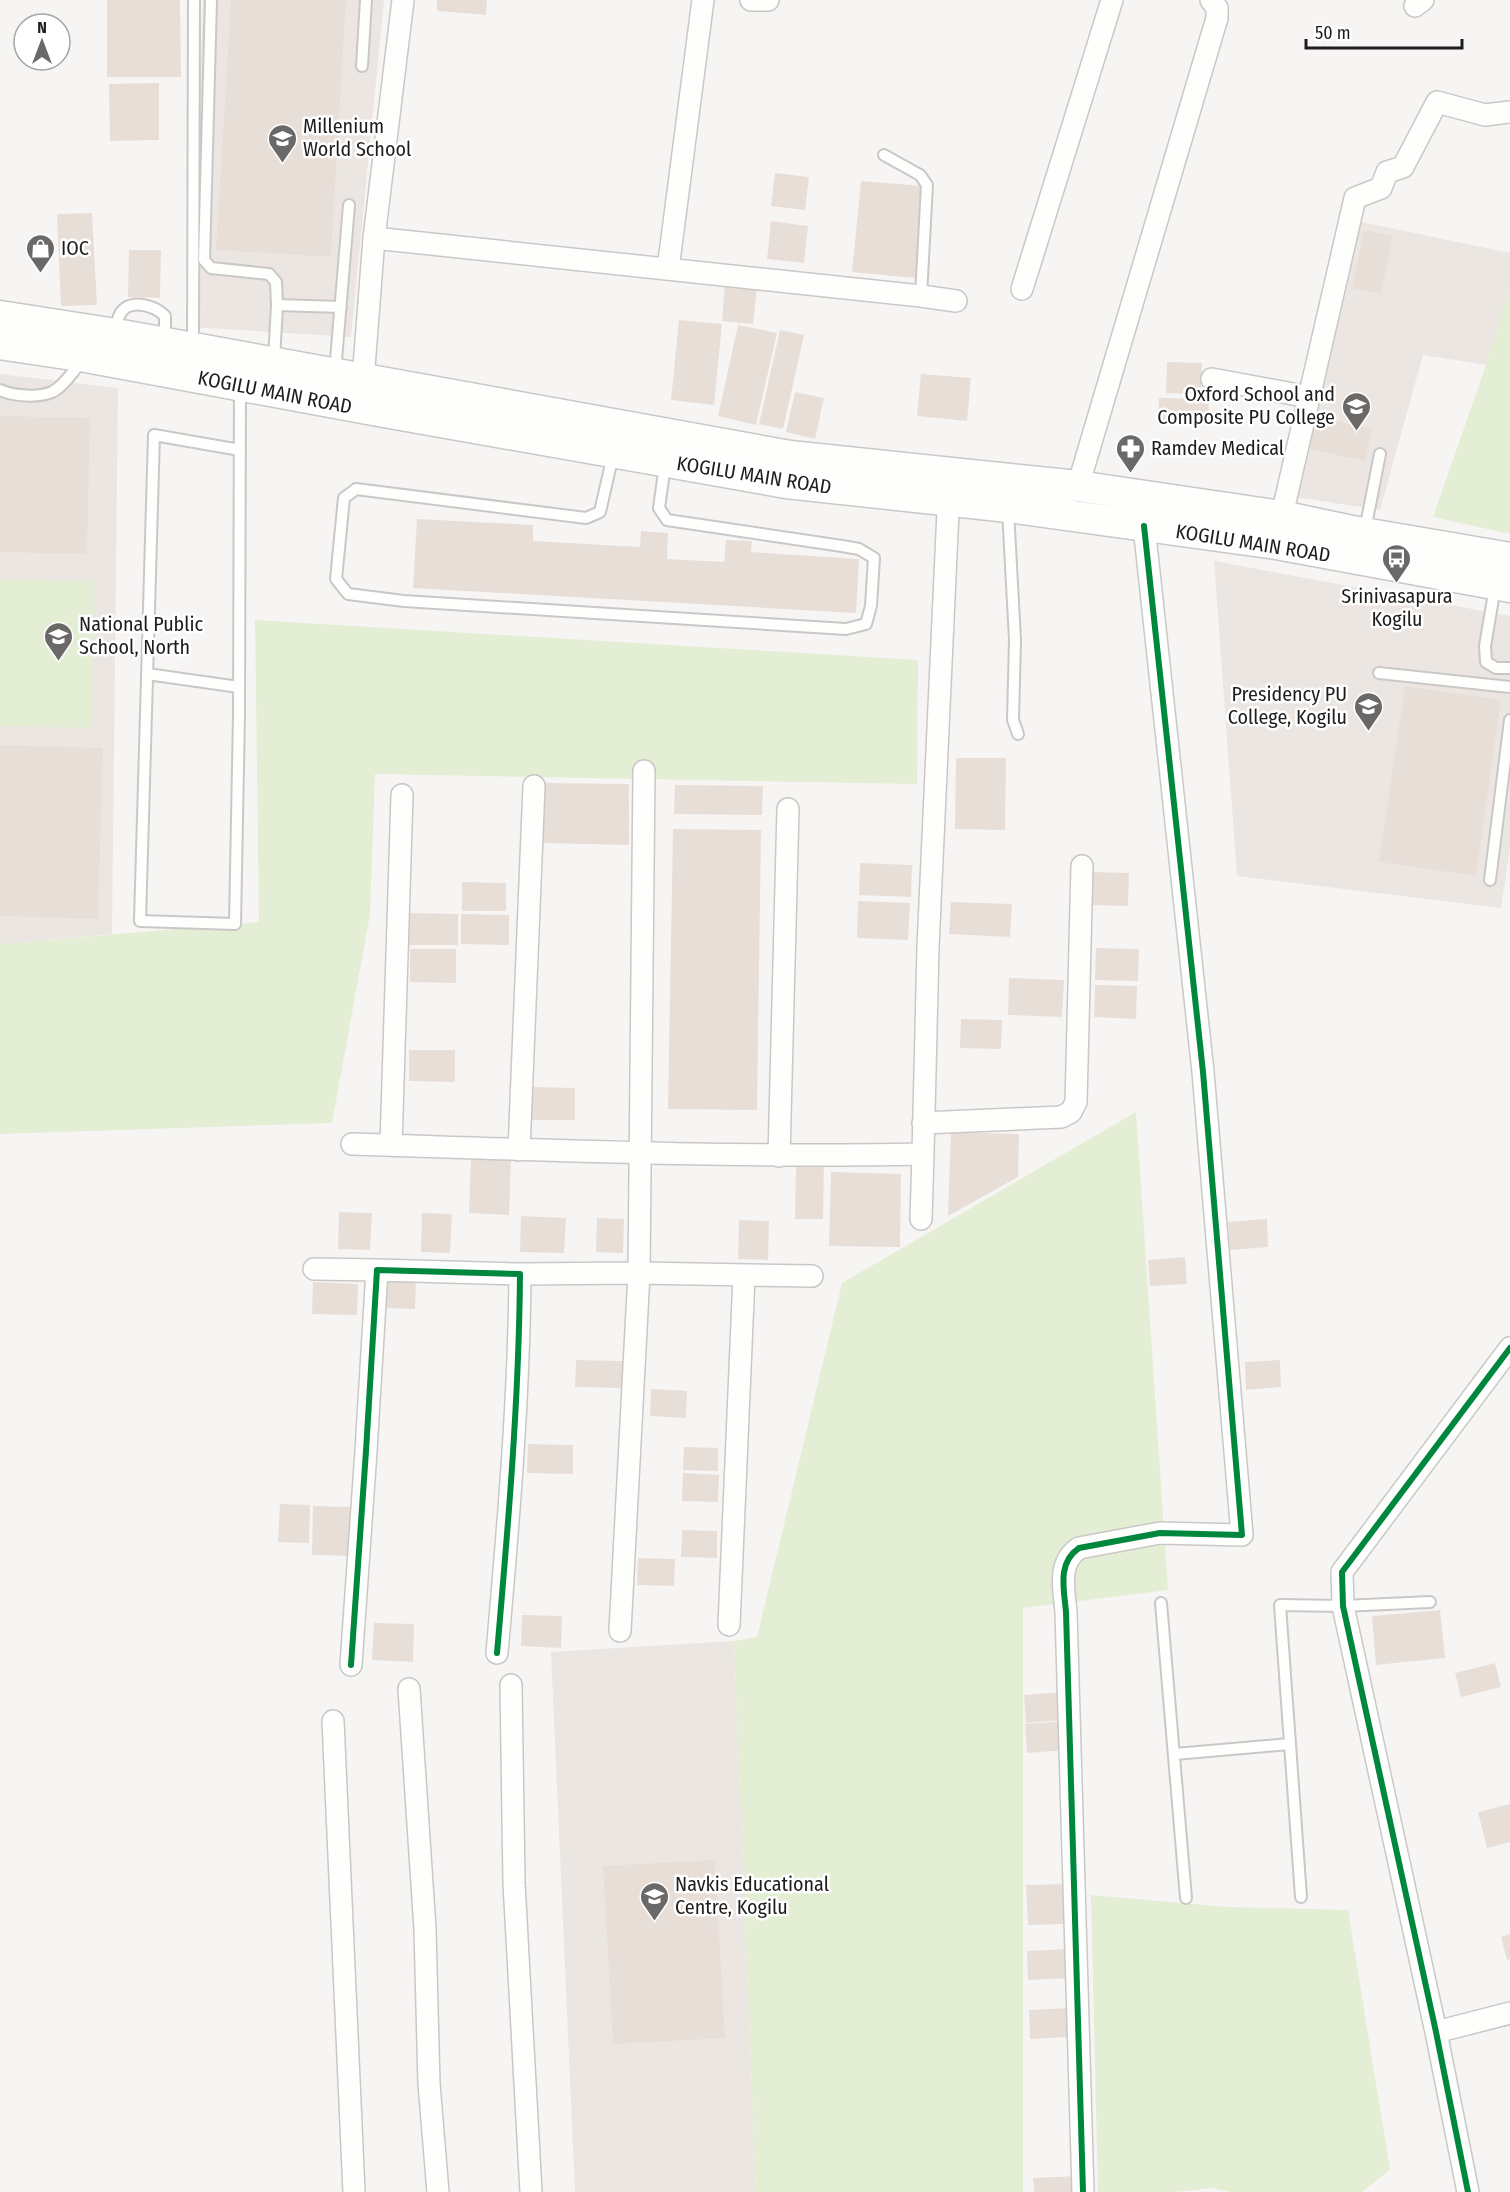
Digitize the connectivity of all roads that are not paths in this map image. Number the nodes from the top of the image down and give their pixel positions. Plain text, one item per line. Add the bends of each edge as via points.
1 (194, 0) edge
2 (211, 0) edge
3 (366, 0) edge
4 (403, 0) edge
5 (703, 0) edge
6 (751, 0) edge
7 (768, 0) edge
8 (1112, 0) edge
9 (1211, 0) edge
10 (362, 66) dead end
11 (1510, 112) edge
12 (884, 155) dead end
13 (349, 205) dead end
14 (375, 238) junction
15 (668, 269) junction
16 (1022, 289) dead end
17 (921, 296) junction
18 (956, 301) dead end
19 (277, 305) junction
20 (341, 308) junction
21 (0, 316) edge
22 (0, 344) edge
23 (193, 349) junction
24 (86, 357) junction
25 (273, 364) junction
26 (349, 378) junction
27 (1212, 379) dead end
28 (240, 385) junction
29 (0, 390) edge
30 (1309, 397) junction
31 (240, 450) junction
32 (614, 453) junction
33 (1380, 454) dead end
34 (665, 462) junction
35 (1078, 486) junction
36 (950, 487) junction
37 (1008, 507) junction
38 (1144, 526) junction
39 (1278, 530) junction
40 (1364, 533) junction
41 (1510, 558) edge
42 (1503, 586) edge
43 (1510, 668) edge
44 (1379, 673) dead end
45 (147, 675) junction
46 (239, 687) junction
47 (1510, 687) edge
48 (1510, 720) edge
49 (1018, 734) dead end
50 (644, 771) dead end
51 (534, 786) dead end
52 (402, 795) dead end
53 (789, 809) dead end
54 (1082, 866) dead end
55 (1490, 880) dead end
56 (923, 1123) junction
57 (352, 1144) dead end
58 (391, 1145) junction
59 (519, 1150) junction
60 (641, 1154) junction
61 (923, 1154) junction
62 (779, 1156) junction
63 (921, 1219) dead end
64 (314, 1269) dead end
65 (377, 1270) junction
66 (639, 1273) junction
67 (520, 1274) junction
68 (744, 1276) junction
69 (812, 1276) dead end
70 (1510, 1348) edge
71 (1430, 1602) dead end
72 (1161, 1603) dead end
73 (1343, 1606) junction
74 (729, 1625) dead end
75 (620, 1631) dead end
76 (497, 1653) dead end
77 (351, 1665) dead end
78 (511, 1685) dead end
79 (409, 1689) dead end
80 (333, 1721) dead end
81 (1289, 1744) junction
82 (1175, 1754) junction
83 (1300, 1897) dead end
84 (1186, 1898) dead end
85 (1510, 2013) edge
86 (1436, 2032) junction
87 (354, 2192) edge
88 (438, 2192) edge
89 (531, 2192) edge
90 (1083, 2192) edge
91 (1468, 2192) edge

1 - 23 lane
2 - 19 lane via 204,260 211,268 269,274 276,282
3 - 10 lane
4 - 14 street
5 - 15 street
6 - 7 street
8 - 16 street
9 - 35 street via 1217,8 1217,18
11 - 30 street via 1485,115 1437,102 1403,167 1387,172 1381,188 1355,198
12 - 17 lane via 920,176 927,185
13 - 20 lane
14 - 15 street
14 - 26 street
15 - 17 street
17 - 18 street
19 - 20 lane
19 - 25 lane
20 - 26 lane
21 - 23 main road, KOGILU MAIN ROAD
22 - 24 main road, KOGILU MAIN ROAD
23 - 25 main road, KOGILU MAIN ROAD
24 - 28 main road, KOGILU MAIN ROAD
24 - 29 lane via 52,392 38,395
25 - 26 main road, KOGILU MAIN ROAD
26 - 36 main road, KOGILU MAIN ROAD
27 - 30 street
28 - 31 lane
28 - 32 main road, KOGILU MAIN ROAD
30 - 39 street
31 - 45 lane via 154,435
31 - 46 lane
32 - 34 main road, KOGILU MAIN ROAD
32 - 34 lane via 600,512 586,518 356,489 344,498 336,579 348,594 405,601 846,629 866,624 874,558 859,549 667,520 659,508
33 - 40 lane
34 - 36 main road, KOGILU MAIN ROAD via 786,483
35 - 36 main road, KOGILU MAIN ROAD
35 - 39 main road, KOGILU MAIN ROAD
36 - 37 main road, KOGILU MAIN ROAD
36 - 56 street
37 - 38 main road, KOGILU MAIN ROAD
37 - 49 lane via 1015,640 1013,720
38 - 39 main road, KOGILU MAIN ROAD
38 - 90 street via 1203,1072 1242,1535 1160,1533 1079,1548 1069,1555 1063,1570
39 - 40 main road, KOGILU MAIN ROAD
39 - 42 main road, KOGILU MAIN ROAD
40 - 41 main road, KOGILU MAIN ROAD
42 - 43 lane via 1485,646 1486,662 1496,668
44 - 47 lane
45 - 46 lane
45 - 46 lane via 140,921 235,924
48 - 55 lane
50 - 60 street
51 - 59 street
52 - 58 street
53 - 62 street
54 - 56 street via 1076,1102 1071,1112 1061,1117
56 - 61 street
57 - 58 street
58 - 59 street
59 - 60 street
60 - 62 street
60 - 66 street
61 - 62 street
61 - 63 street
64 - 65 street
65 - 67 street
65 - 77 street
66 - 67 street
66 - 68 street
66 - 75 street
67 - 76 street via 516,1426
68 - 69 street
68 - 74 street
70 - 73 street via 1342,1572
71 - 73 lane
72 - 82 lane
73 - 81 lane via 1280,1605
73 - 86 street
78 - 89 street via 514,1883
79 - 88 street
80 - 87 street
81 - 82 lane
81 - 83 lane
82 - 84 lane
85 - 86 street
86 - 91 street

